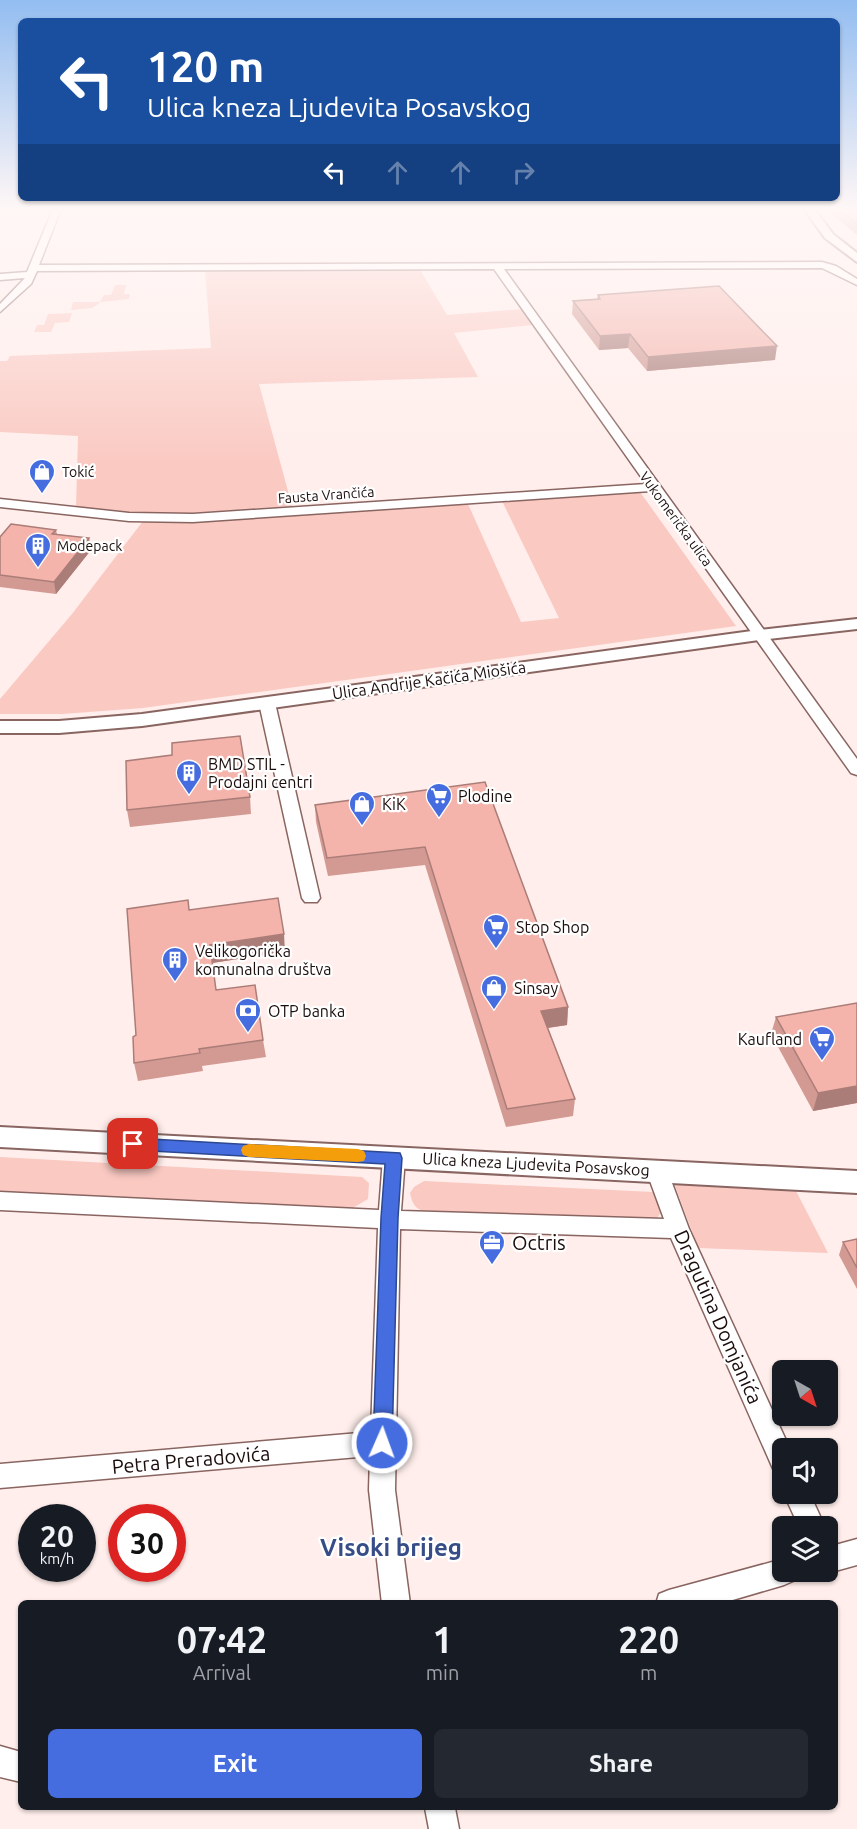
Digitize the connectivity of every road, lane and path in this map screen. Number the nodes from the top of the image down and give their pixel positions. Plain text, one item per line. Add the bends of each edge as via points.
1 (16, 294) edge
2 (516, 294) edge
3 (0, 309) edge
4 (654, 488) junction
5 (0, 503) edge
6 (857, 624) edge
7 (759, 635) junction
8 (267, 703) junction
9 (0, 727) edge
10 (857, 770) edge
11 (310, 898) dead end
12 (0, 1137) edge
13 (394, 1158) junction
14 (657, 1170) junction
15 (857, 1182) edge
16 (0, 1201) edge
17 (389, 1218) junction
18 (678, 1229) junction
19 (772, 1438) edge
20 (382, 1443) junction
21 (0, 1476) edge
22 (857, 1552) edge
23 (838, 1557) edge
24 (772, 1575) edge
25 (396, 1600) edge
26 (683, 1600) edge
27 (0, 1761) edge
28 (18, 1766) edge
29 (440, 1810) edge
30 (444, 1829) edge

1 - 3 street
2 - 4 street, Vukomerička ulica
4 - 5 street, Fausta Vrančića via 183,518 135,518
4 - 7 street, Vukomerička ulica
6 - 7 main road, Ulica Andrije Kačića Miošića
7 - 8 main road, Ulica Andrije Kačića Miošića
7 - 10 street, Vukomerička ulica
8 - 9 main road, Ulica Andrije Kačića Miošića via 119,722
8 - 11 street
12 - 13 main road, Ulica kneza Ljudevita Posavskog
13 - 14 main road, Ulica kneza Ljudevita Posavskog
13 - 17 street
14 - 15 main road, Ulica kneza Ljudevita Posavskog
14 - 18 street, Dragutina Domjanića
16 - 17 street
17 - 18 street
17 - 20 street
18 - 19 street, Dragutina Domjanića
20 - 21 street, Petra Preradovića
20 - 25 street via 382,1490
22 - 23 street
24 - 26 street
27 - 28 street
29 - 30 street

